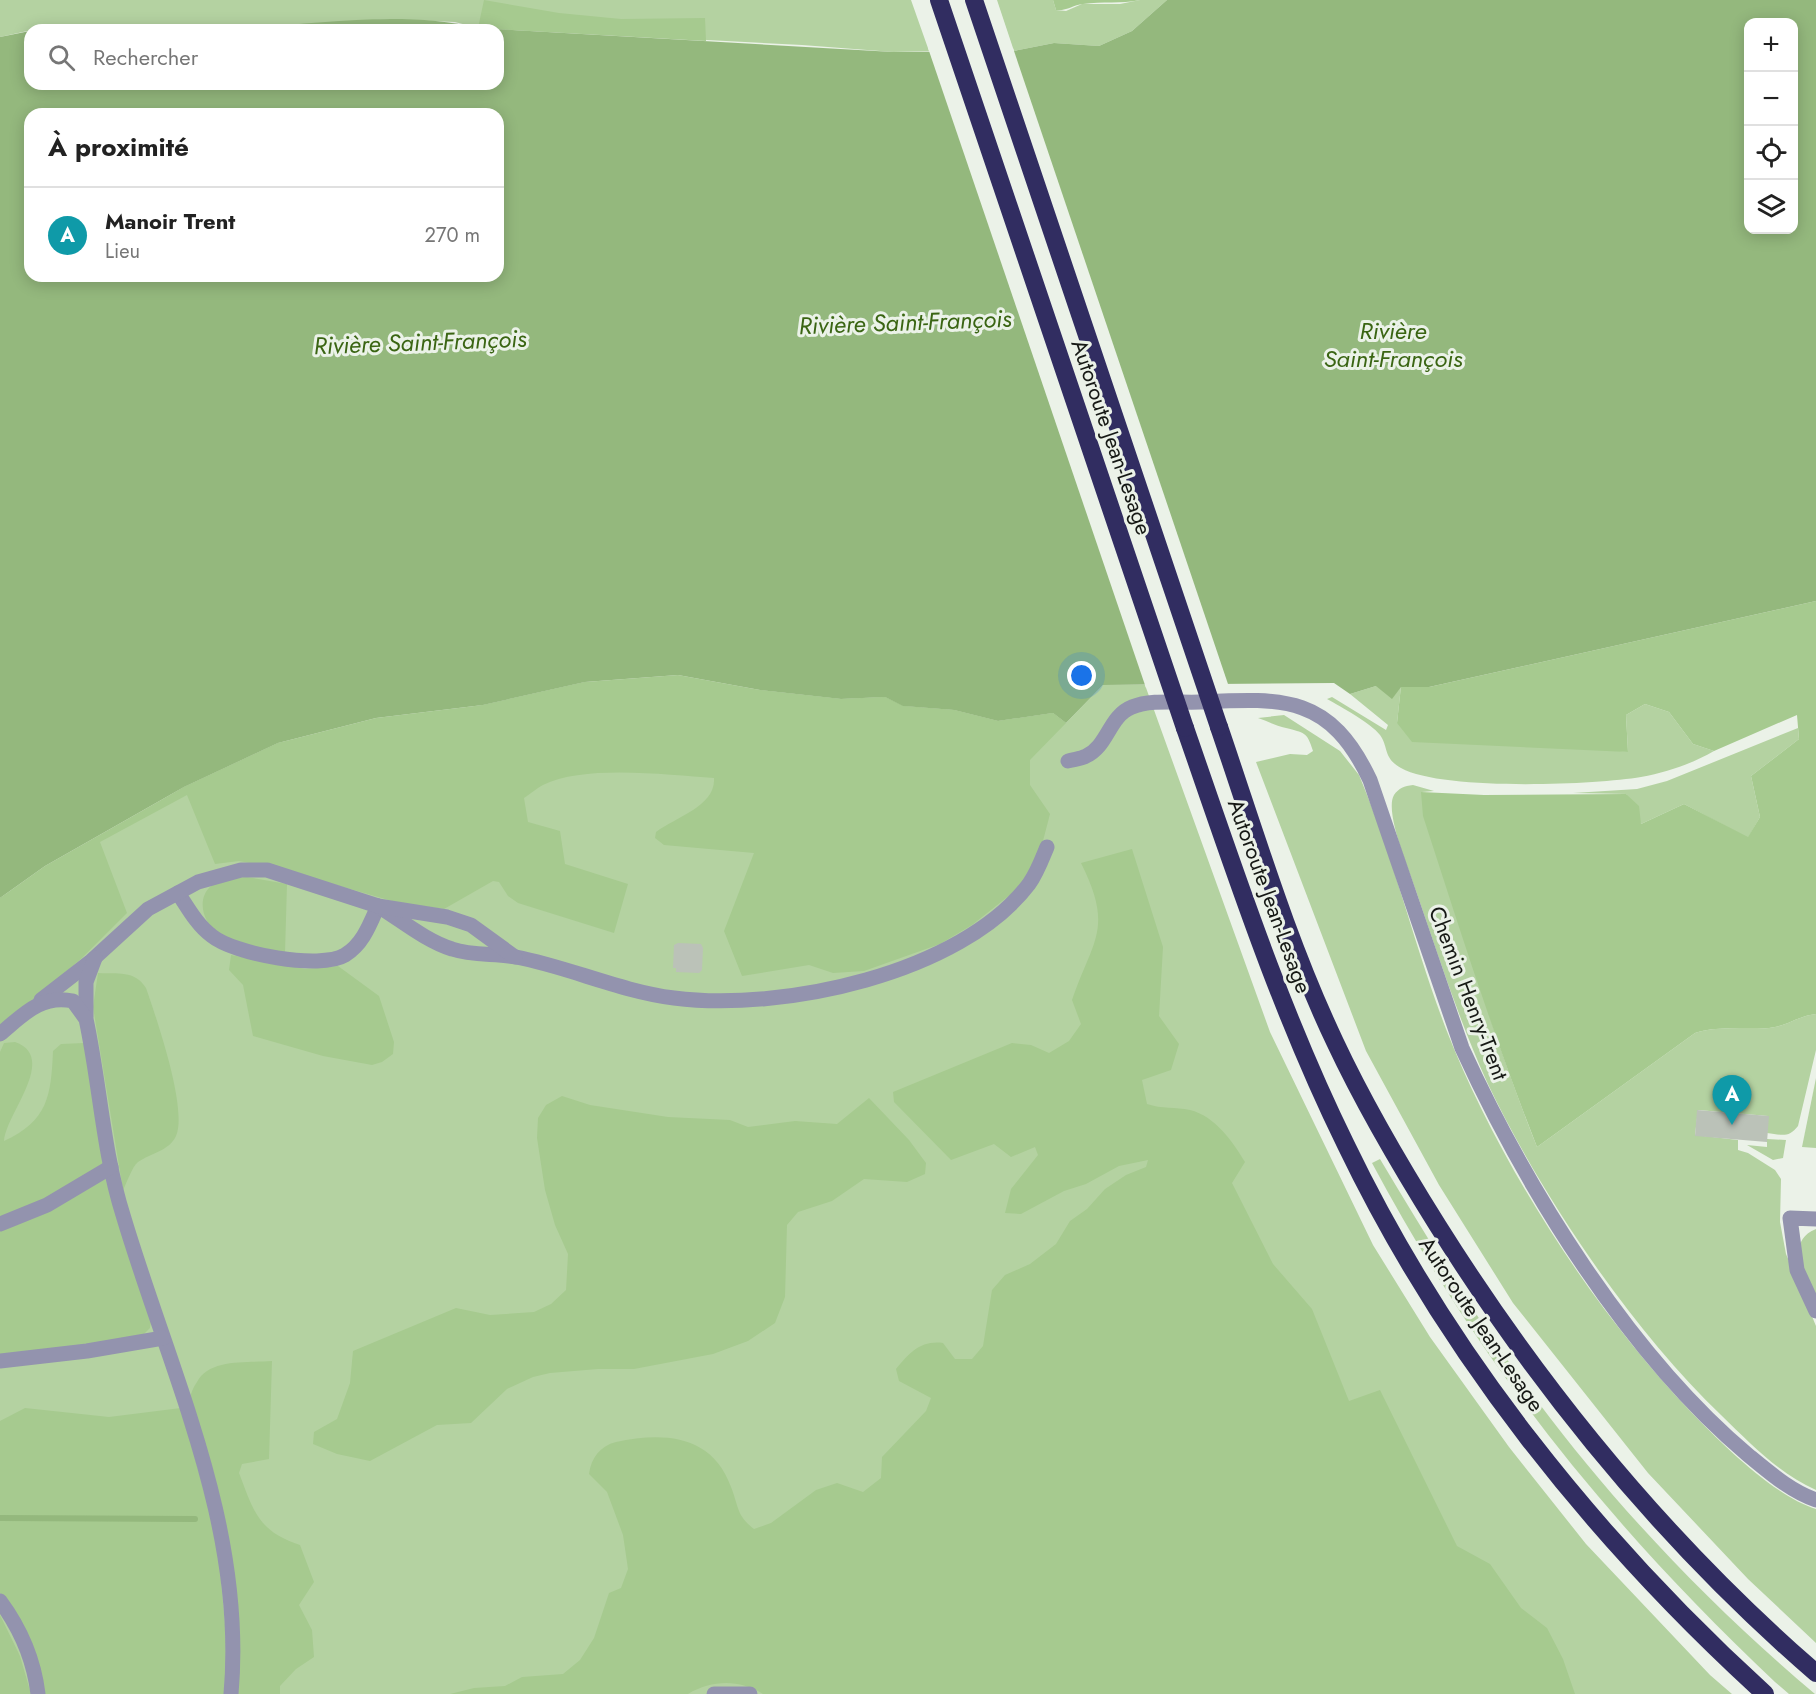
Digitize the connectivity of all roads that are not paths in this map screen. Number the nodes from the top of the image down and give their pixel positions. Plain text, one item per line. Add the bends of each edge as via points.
1 (939, 0) edge
2 (974, 0) edge
3 (1068, 761) dead end
4 (1047, 847) dead end
5 (177, 893) junction
6 (378, 906) junction
7 (96, 956) junction
8 (515, 957) junction
9 (36, 1004) junction
10 (86, 1019) junction
11 (0, 1034) edge
12 (111, 1167) junction
13 (1816, 1219) edge
14 (0, 1224) edge
15 (1816, 1311) edge
16 (163, 1338) junction
17 (0, 1361) edge
18 (1816, 1500) edge
19 (0, 1601) edge
20 (1816, 1673) edge
21 (38, 1694) edge
22 (231, 1694) edge
23 (714, 1694) edge
24 (750, 1694) edge
25 (1765, 1694) edge

1 - 25 highway, Autoroute Jean-Lesage, bridge via 1255,928 1296,1036 1355,1165 1409,1261 1499,1396 1573,1494 1668,1600
2 - 20 highway, Autoroute Jean-Lesage, bridge via 1219,727 1297,950 1332,1037 1380,1130 1455,1252 1538,1374 1640,1500 1712,1577
3 - 18 lane, Chemin Henry-Trent via 1094,750 1124,711 1146,704 1257,699 1286,703 1323,717 1343,734 1370,780 1462,1048 1545,1205 1588,1270 1677,1386 1724,1434 1777,1478
4 - 8 lane via 1031,882 1001,914 979,930 914,963 825,990 771,1000 699,1001 641,993
5 - 6 lane via 219,874 267,870
5 - 6 lane via 201,927 230,947 321,961 344,956 355,947
5 - 7 lane via 148,909
6 - 8 lane via 452,949
6 - 8 lane via 447,917 471,925
7 - 9 lane
7 - 10 lane via 86,982
9 - 10 lane via 56,999 73,1001
9 - 11 lane
10 - 12 lane
12 - 14 lane via 48,1205
12 - 16 lane via 122,1215
13 - 15 lane via 1790,1218 1797,1270
16 - 17 lane
16 - 22 lane via 220,1524 233,1614
19 - 21 lane via 30,1658
23 - 24 lane

